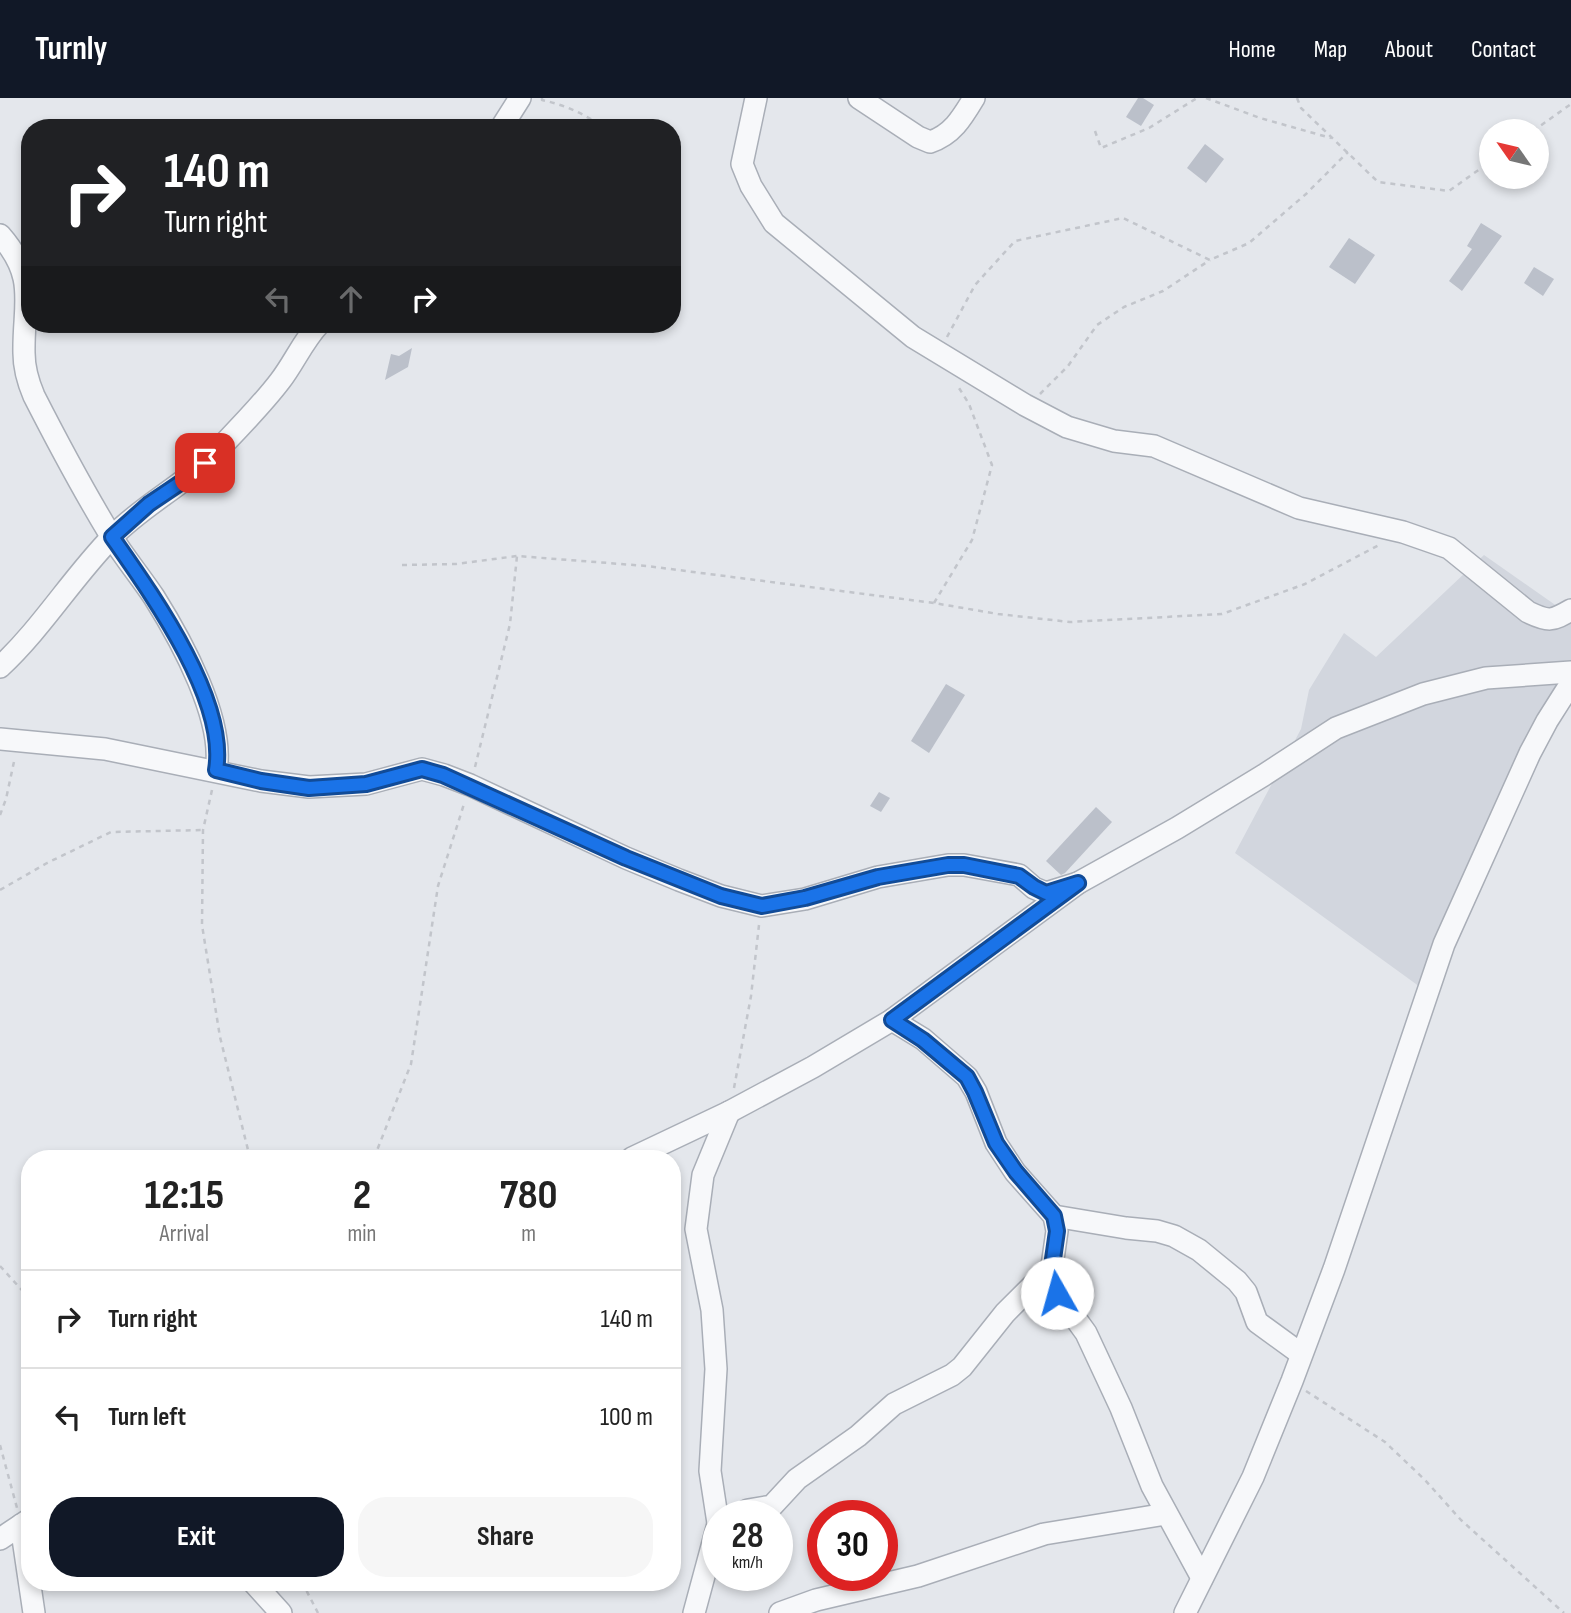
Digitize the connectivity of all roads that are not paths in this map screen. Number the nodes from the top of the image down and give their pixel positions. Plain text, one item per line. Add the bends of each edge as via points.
1 (520, 98) edge
2 (756, 98) edge
3 (859, 98) edge
4 (974, 98) edge
5 (507, 119) edge
6 (0, 235) edge
7 (21, 274) edge
8 (25, 333) edge
9 (311, 333) edge
10 (112, 537) junction
11 (1571, 610) edge
12 (0, 667) edge
13 (1571, 672) edge
14 (1571, 683) edge
15 (9, 740) edge
16 (216, 770) junction
17 (1078, 883) junction
18 (892, 1020) junction
19 (729, 1112) junction
20 (649, 1150) edge
21 (1054, 1216) junction
22 (1052, 1266) junction
23 (1301, 1354) junction
24 (714, 1500) edge
25 (778, 1500) edge
26 (1167, 1514) junction
27 (21, 1525) edge
28 (0, 1539) edge
29 (1202, 1578) junction
30 (702, 1583) edge
31 (30, 1591) edge
32 (261, 1591) edge
33 (34, 1613) edge
34 (281, 1613) edge
35 (694, 1613) edge
36 (780, 1613) edge
37 (1185, 1613) edge

1 - 5 street
2 - 11 street via 742,163 774,223 938,353 1068,427 1092,436 1154,446 1299,508 1403,531 1450,548 1540,617 1553,620
3 - 4 street via 930,142 945,137
6 - 7 street via 12,249
8 - 10 street via 30,387
9 - 10 street via 278,384 215,453
10 - 12 street
10 - 16 street via 155,599 199,684 214,725
13 - 17 street via 1486,678 1423,694 1336,728 1177,828
14 - 23 street via 1530,753 1444,944
15 - 16 street via 105,749
16 - 17 street via 309,788 366,784 422,769 470,785 626,858 721,896 762,906 948,865 1019,876 1046,893
17 - 18 street
18 - 19 street
18 - 21 street via 967,1077 996,1143
19 - 20 street
19 - 24 street via 703,1175 696,1229 713,1322 716,1369 710,1471
21 - 22 street via 1057,1231
21 - 23 street via 1174,1236 1237,1281 1257,1322
22 - 25 street via 953,1375 894,1404 797,1479
22 - 26 street via 1057,1293 1091,1343
23 - 29 street via 1253,1477
26 - 29 street
26 - 36 street via 1044,1534 918,1577
27 - 28 street
29 - 37 street
30 - 35 street
31 - 33 street
32 - 34 street

